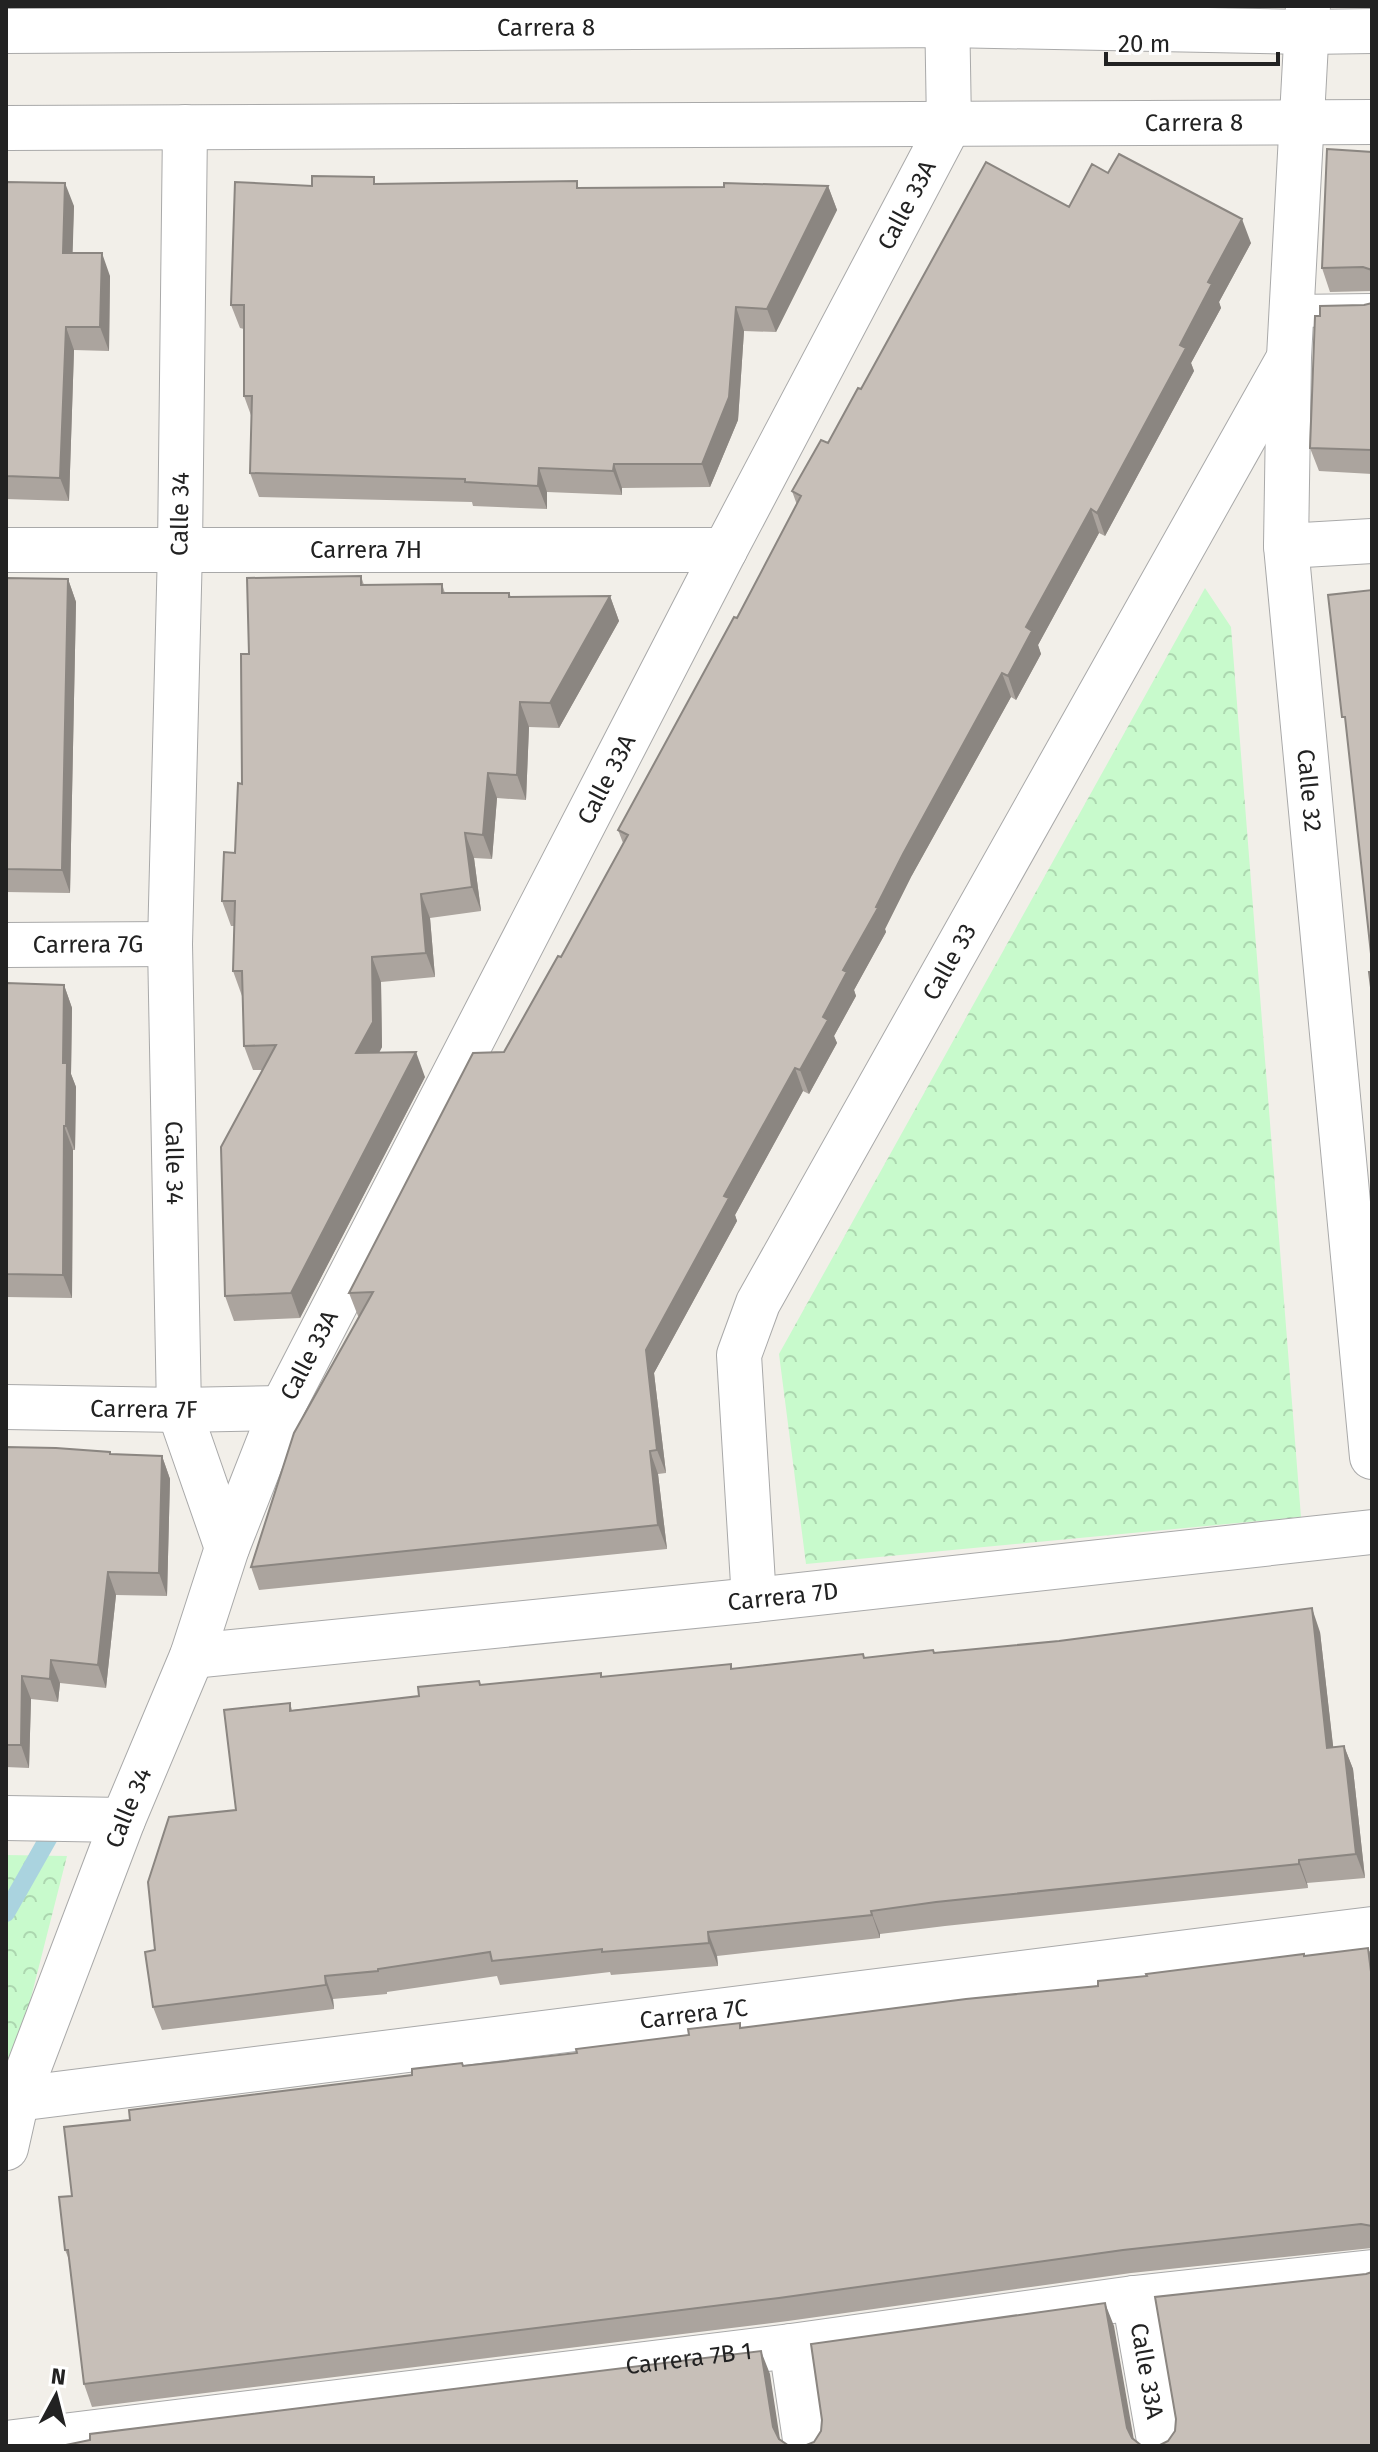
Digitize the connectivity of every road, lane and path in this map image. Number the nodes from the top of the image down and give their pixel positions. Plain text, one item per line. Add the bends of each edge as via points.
1 (947, 16) edge
2 (515, 17) edge
3 (1307, 19) edge
4 (6, 31) edge
5 (1372, 31) edge
6 (1303, 122) junction
7 (1372, 122) edge
8 (949, 125) junction
9 (185, 127) junction
10 (6, 128) edge
11 (1372, 310) edge
12 (1292, 311) junction
13 (1289, 357) junction
14 (1372, 541) edge
15 (1286, 546) junction
16 (180, 549) junction
17 (6, 550) edge
18 (725, 550) junction
19 (170, 944) junction
20 (6, 945) edge
21 (6, 1407) edge
22 (282, 1408) junction
23 (179, 1410) junction
24 (1372, 1457) edge
25 (1372, 1532) edge
26 (227, 1548) junction
27 (754, 1600) junction
28 (192, 1656) junction
29 (6, 1818) edge
30 (123, 1820) junction
31 (1372, 1929) edge
32 (17, 2099) junction
33 (6, 2148) edge
34 (1372, 2272) edge
35 (1134, 2298) junction
36 (791, 2346) junction
37 (6, 2443) edge
38 (806, 2446) edge
39 (1160, 2446) edge

1 - 2 street, Carrera 8
1 - 3 street, Carrera 8
1 - 8 street, Calle 33A
2 - 4 street, Carrera 8
3 - 5 street, Carrera 8
3 - 6 street
6 - 7 street, Carrera 8
6 - 8 street, Carrera 8
6 - 12 street, Calle 32
8 - 9 street, Carrera 8
8 - 18 street, Calle 33A
9 - 10 street, Carrera 8
9 - 16 street, Calle 34
11 - 12 lane
12 - 13 street, Calle 32
13 - 15 street, Calle 32
13 - 27 street, Calle 33 via 758,1303 739,1355
14 - 15 street
15 - 24 street, Calle 32
16 - 17 street, Carrera 7H
16 - 18 street, Carrera 7H
16 - 19 street, Calle 34
18 - 22 street, Calle 33A
19 - 20 street, Carrera 7G
19 - 23 street, Calle 34
21 - 23 street, Carrera 7F
22 - 23 street, Carrera 7F
22 - 26 street, Calle 33A
23 - 26 street, Calle 34
25 - 27 street, Carrera 7D
26 - 28 street, Calle 34
27 - 28 street, Carrera 7D
28 - 30 street, Calle 34
29 - 30 street
30 - 32 street, Calle 34
31 - 32 street, Carrera 7C
32 - 33 street, Calle 34
34 - 35 street, Carrera 7B 1
35 - 36 street, Carrera 7B 1
35 - 39 street, Calle 33A
36 - 37 street, Carrera 7B 1
36 - 38 street

